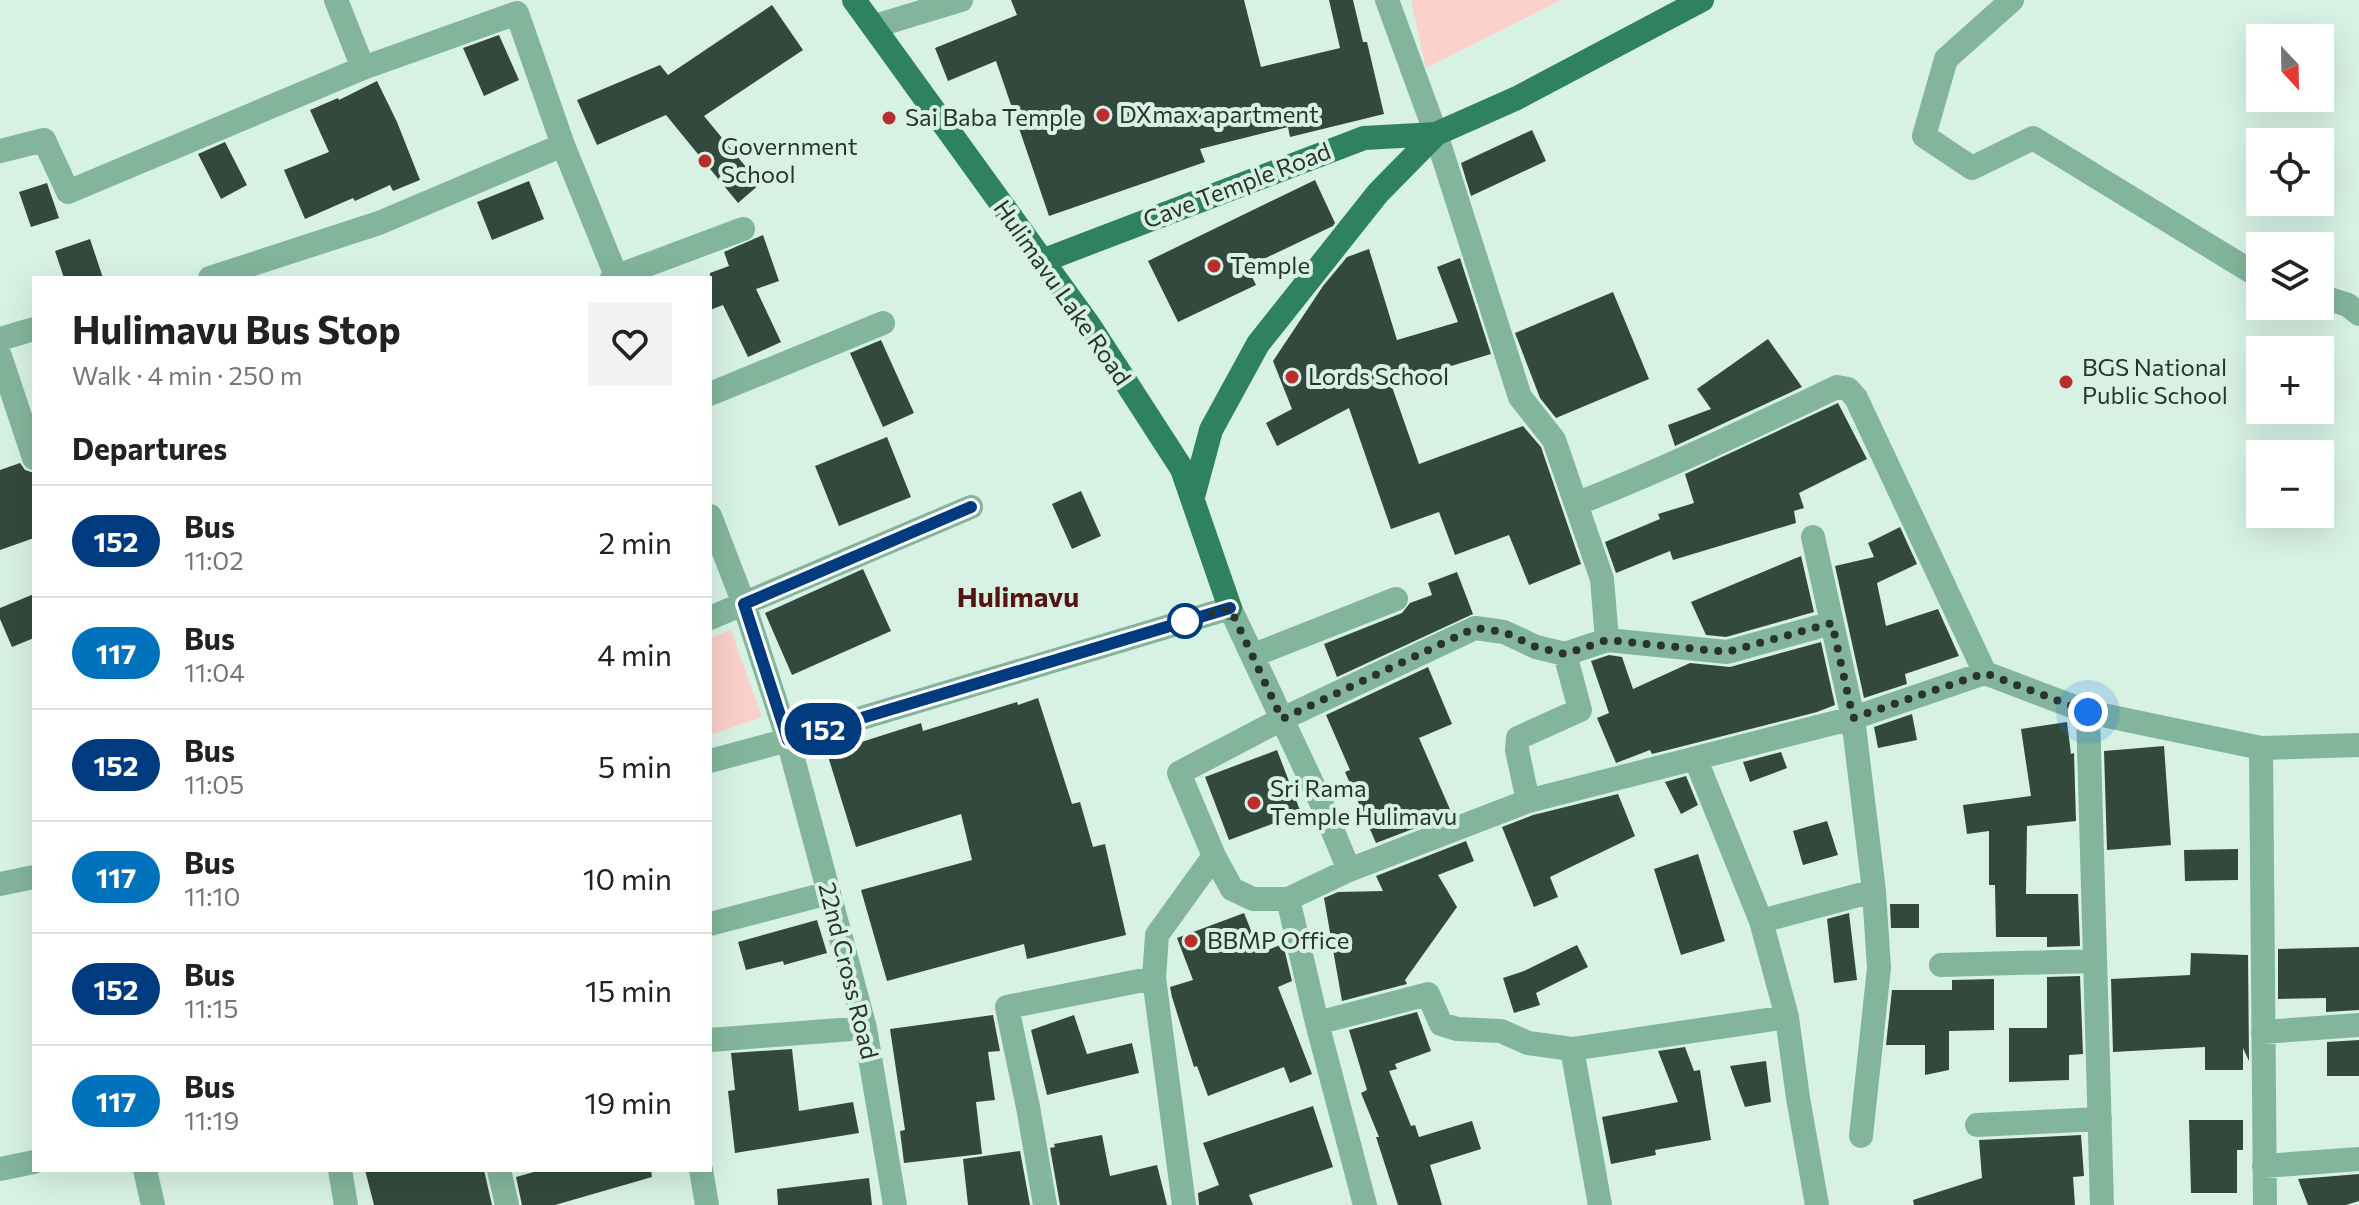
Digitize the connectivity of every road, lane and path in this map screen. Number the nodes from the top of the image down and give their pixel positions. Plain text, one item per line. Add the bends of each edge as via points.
1 (336, 0) edge
2 (854, 0) edge
3 (961, 0) edge
4 (1387, 0) edge
5 (1702, 0) edge
6 (2012, 0) edge
7 (875, 26) junction
8 (363, 68) junction
9 (1436, 134) junction
10 (563, 145) junction
11 (0, 151) edge
12 (743, 229) dead end
13 (1042, 261) junction
14 (2246, 268) edge
15 (216, 276) edge
16 (614, 276) edge
17 (620, 276) edge
18 (2334, 300) edge
19 (2359, 314) edge
20 (883, 323) dead end
21 (32, 330) edge
22 (0, 339) edge
23 (0, 356) edge
24 (712, 393) edge
25 (32, 452) edge
26 (1193, 497) junction
27 (1576, 504) junction
28 (971, 507) dead end
29 (712, 521) edge
30 (1813, 537) dead end
31 (1396, 599) dead end
32 (744, 604) junction
33 (1230, 608) junction
34 (712, 617) edge
35 (1832, 623) junction
36 (1607, 640) junction
37 (1565, 654) junction
38 (1254, 655) junction
39 (1985, 673) junction
40 (2088, 712) junction
41 (1853, 718) junction
42 (1282, 719) junction
43 (788, 740) junction
44 (2359, 745) edge
45 (2261, 748) junction
46 (712, 760) edge
47 (1696, 760) junction
48 (1528, 801) junction
49 (1214, 856) junction
50 (1349, 870) junction
51 (32, 877) edge
52 (0, 884) edge
53 (1874, 891) junction
54 (829, 893) junction
55 (1288, 899) junction
56 (1761, 921) junction
57 (712, 923) edge
58 (2095, 961) junction
59 (1941, 965) dead end
60 (1154, 978) junction
61 (1787, 1017) junction
62 (1317, 1023) junction
63 (2359, 1025) edge
64 (865, 1028) junction
65 (2263, 1032) junction
66 (712, 1040) edge
67 (1572, 1049) junction
68 (2100, 1119) junction
69 (1977, 1125) dead end
70 (1861, 1136) dead end
71 (2359, 1159) edge
72 (32, 1162) edge
73 (2264, 1166) junction
74 (0, 1169) edge
75 (145, 1172) edge
76 (340, 1172) edge
77 (499, 1172) edge
78 (701, 1172) edge
79 (153, 1205) edge
80 (346, 1205) edge
81 (507, 1205) edge
82 (707, 1205) edge
83 (895, 1205) edge
84 (1045, 1205) edge
85 (1184, 1205) edge
86 (1365, 1205) edge
87 (1600, 1205) edge
88 (1817, 1205) edge
89 (2102, 1205) edge
90 (2265, 1205) edge

1 - 8 street
2 - 7 main road, Hulimavu Lake Road
3 - 7 street
4 - 9 street
5 - 9 main road, Cave Temple Road via 1517,98
6 - 14 street via 1946,59 1924,136 1972,168 2033,138
7 - 13 main road, Hulimavu Lake Road
8 - 10 street via 517,13
8 - 11 street via 68,192 44,140
9 - 13 main road, Cave Temple Road via 1364,138
9 - 26 main road, Cave Temple Road via 1378,193 1258,344 1211,430
9 - 27 street via 1520,397 1554,440
10 - 15 street via 379,223
10 - 16 street
12 - 17 street
13 - 26 main road, Hulimavu Lake Road via 1115,364 1182,469
18 - 19 street
20 - 24 street
21 - 22 street
23 - 25 street
26 - 33 main road, Hulimavu Lake Road
27 - 36 street via 1602,579
27 - 39 street via 1837,387 1848,389
28 - 32 street
29 - 32 street, 22nd Cross Road
30 - 35 street
31 - 38 street
32 - 34 street
32 - 43 street, 22nd Cross Road
33 - 38 street
33 - 43 street
35 - 36 street via 1727,652
35 - 41 street
36 - 37 street
37 - 42 street via 1504,632 1475,628
37 - 48 street via 1580,710 1518,738
38 - 42 street
39 - 40 street
39 - 41 street
40 - 45 street
40 - 58 street
41 - 47 street
41 - 53 street
42 - 49 street via 1179,773
42 - 50 street
43 - 46 street
43 - 54 street, 22nd Cross Road
44 - 45 street
45 - 65 street
47 - 48 street
47 - 56 street
48 - 50 street
49 - 55 street via 1232,889 1253,899
49 - 60 street via 1157,935
50 - 55 street
51 - 52 street
53 - 56 street
53 - 70 street via 1879,968
54 - 57 street
54 - 64 street, 22nd Cross Road
55 - 62 street
56 - 61 street
58 - 59 street
58 - 68 street
60 - 84 street via 1007,1007
60 - 85 street
61 - 67 street
61 - 88 street
62 - 67 street via 1428,994 1441,1024 1501,1031 1528,1043
62 - 86 street
63 - 65 street
64 - 66 street
64 - 83 street, 22nd Cross Road
65 - 73 street
67 - 87 street
68 - 69 street
68 - 89 street
71 - 73 street
72 - 74 street
73 - 90 street
75 - 79 street
76 - 80 street
77 - 81 street
78 - 82 street

